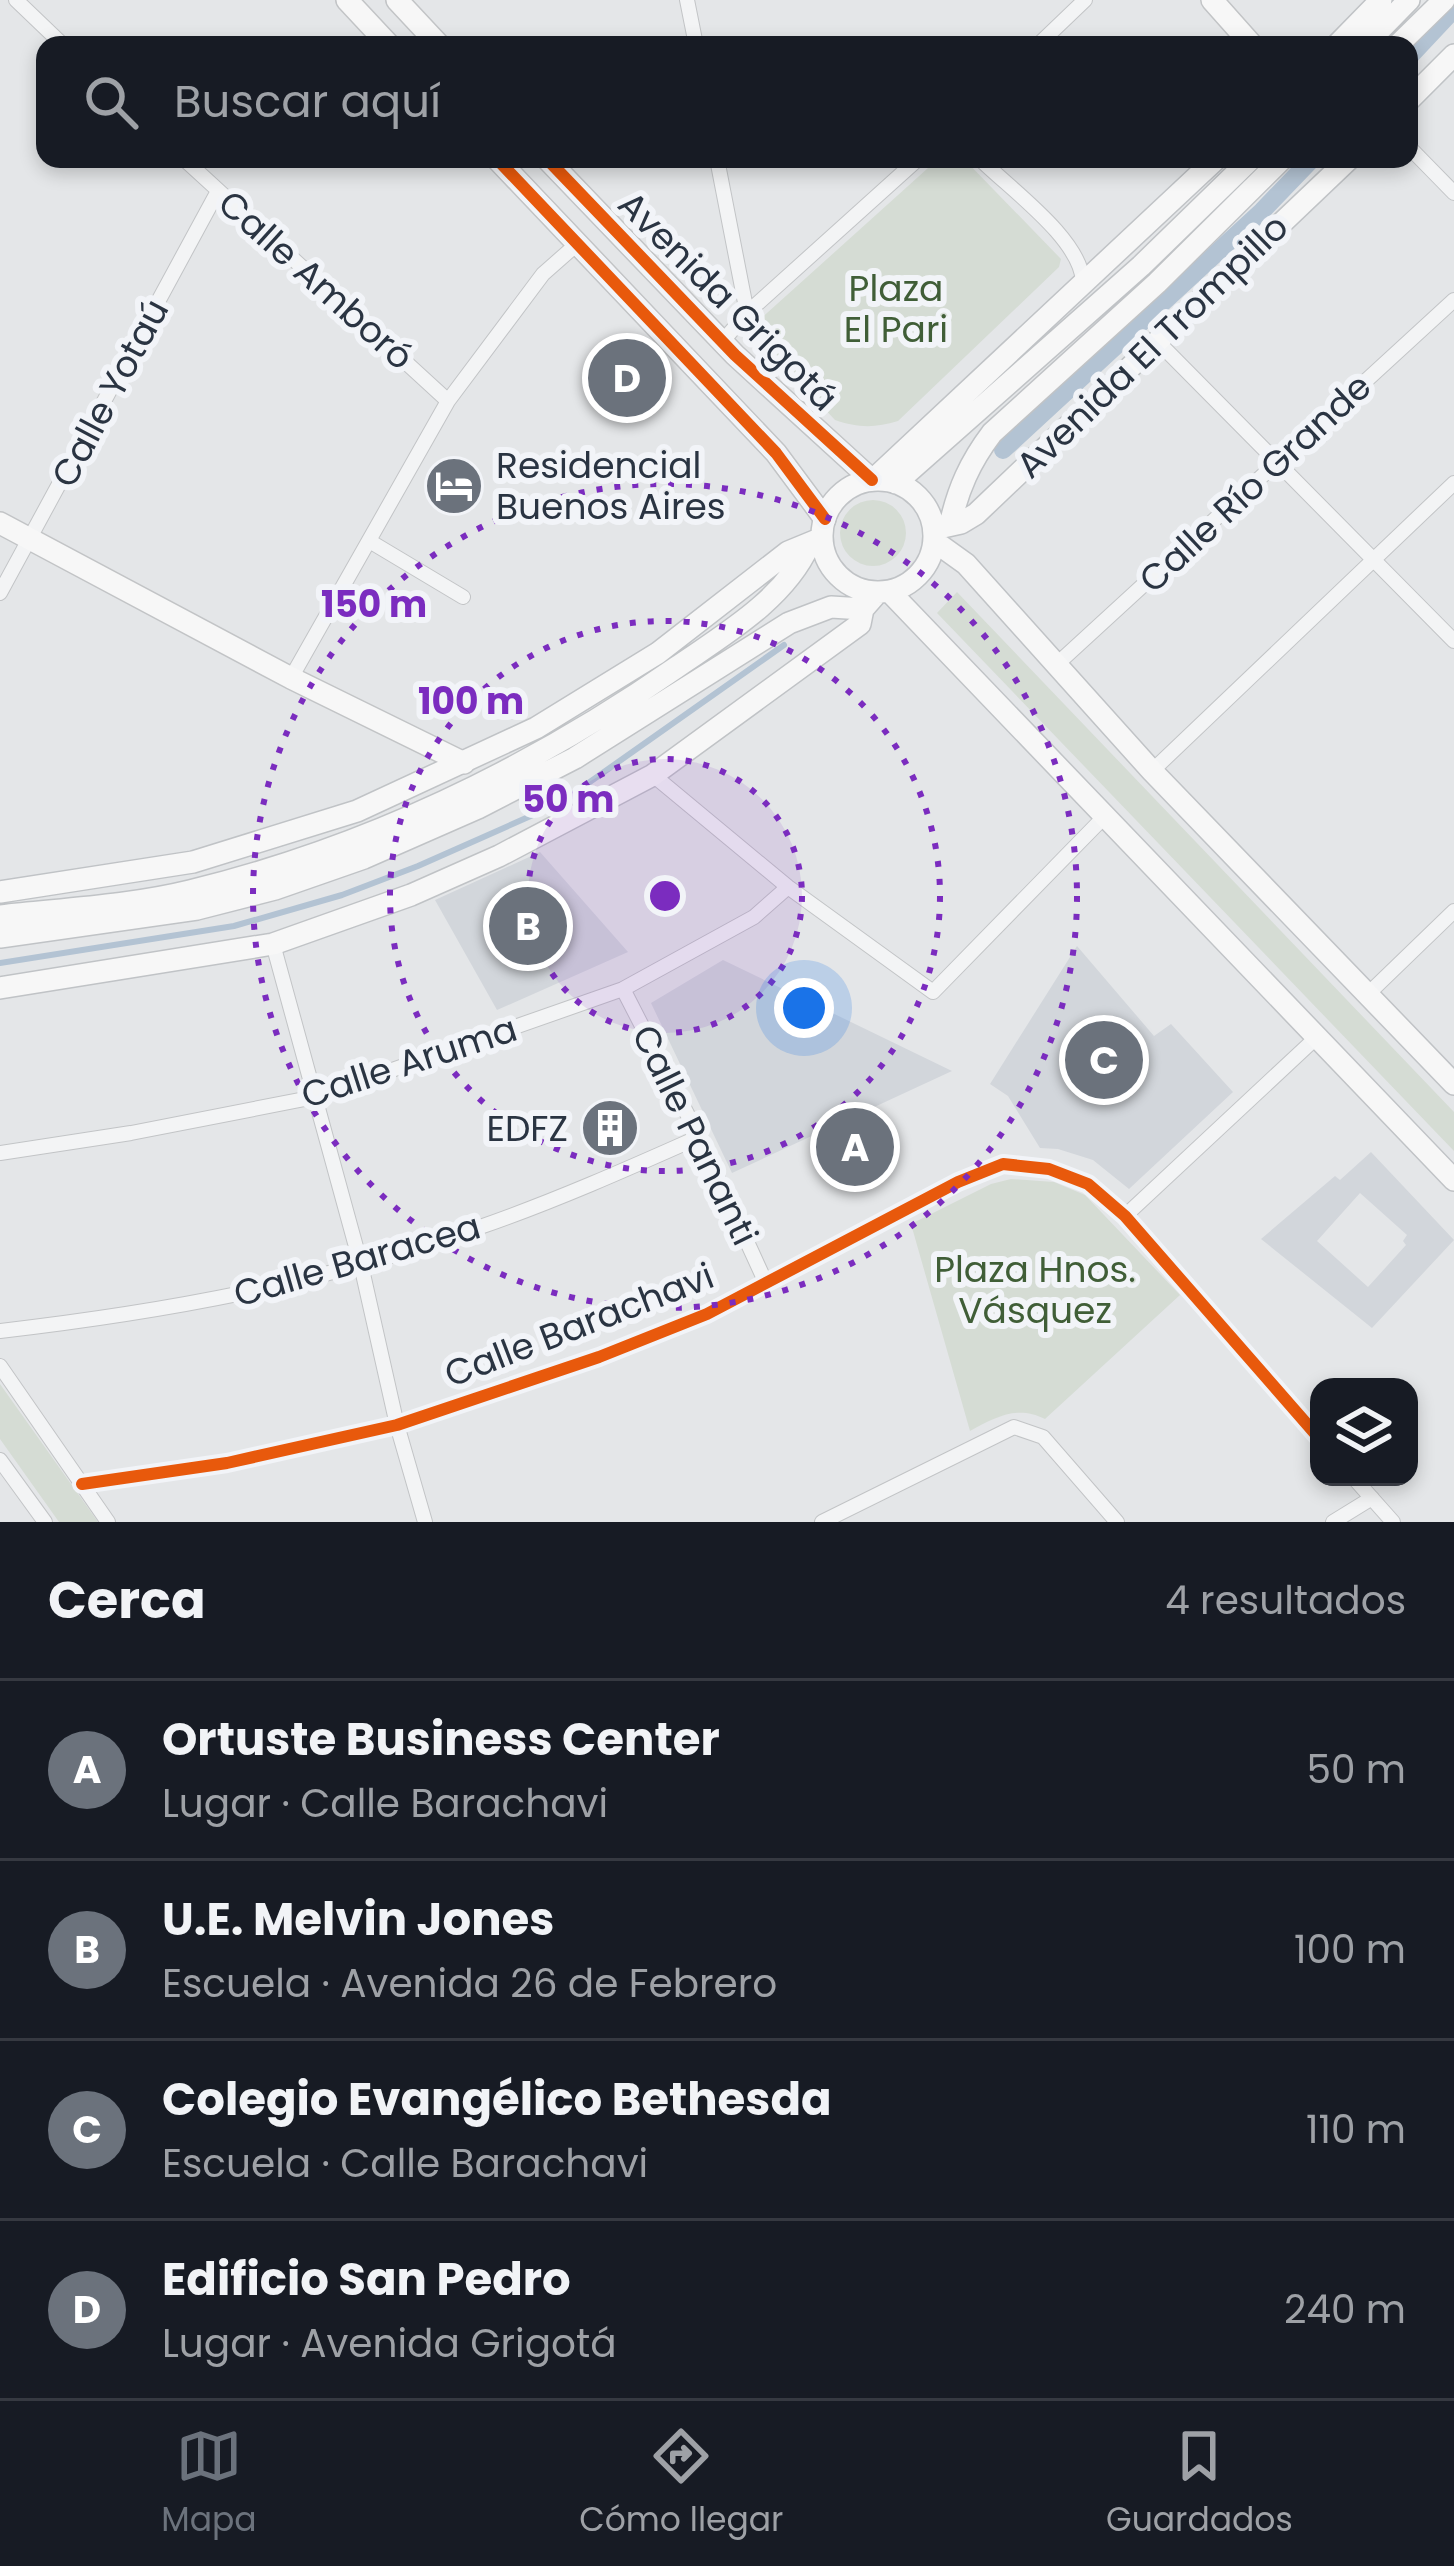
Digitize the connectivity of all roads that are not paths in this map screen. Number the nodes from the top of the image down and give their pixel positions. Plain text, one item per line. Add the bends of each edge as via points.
1 (16, 0) edge
2 (347, 0) edge
3 (397, 0) edge
4 (687, 0) edge
5 (1085, 0) edge
6 (1212, 0) edge
7 (1381, 0) edge
8 (1409, 0) edge
9 (1444, 0) edge
10 (54, 36) edge
11 (381, 36) edge
12 (431, 36) edge
13 (694, 36) edge
14 (1047, 36) edge
15 (1244, 36) edge
16 (1346, 36) edge
17 (1374, 36) edge
18 (1407, 36) edge
19 (1454, 55) edge
20 (1418, 91) edge
21 (1418, 157) edge
22 (194, 168) edge
23 (505, 168) edge
24 (556, 168) edge
25 (720, 168) edge
26 (908, 168) edge
27 (989, 168) edge
28 (1206, 168) edge
29 (1242, 168) edge
30 (1273, 168) edge
31 (1339, 168) edge
32 (218, 191) junction
33 (1454, 193) edge
34 (577, 244) junction
35 (1083, 283) junction
36 (618, 286) junction
37 (1454, 299) edge
38 (747, 313) junction
39 (1158, 341) junction
40 (728, 349) junction
41 (448, 401) junction
42 (1279, 460) junction
43 (880, 481) junction
44 (1454, 483) edge
45 (0, 524) edge
46 (940, 532) junction
47 (819, 534) junction
48 (30, 542) junction
49 (371, 542) junction
50 (1374, 557) junction
51 (0, 593) edge
52 (463, 597) dead end
53 (876, 597) junction
54 (1454, 641) edge
55 (1055, 665) junction
56 (291, 678) junction
57 (464, 763) junction
58 (1152, 771) junction
59 (653, 775) junction
60 (1107, 814) junction
61 (788, 887) junction
62 (0, 892) edge
63 (1454, 911) edge
64 (0, 916) edge
65 (0, 937) edge
66 (273, 944) junction
67 (0, 988) edge
68 (623, 989) junction
69 (1367, 994) junction
70 (1318, 1036) junction
71 (1454, 1084) edge
72 (315, 1097) junction
73 (699, 1137) junction
74 (0, 1154) edge
75 (1454, 1180) edge
76 (1125, 1216) junction
77 (361, 1265) junction
78 (765, 1281) junction
79 (0, 1331) edge
80 (0, 1366) edge
81 (397, 1426) junction
82 (1310, 1428) edge
83 (0, 1460) edge
84 (17, 1484) junction
85 (82, 1484) junction
86 (0, 1485) edge
87 (1361, 1486) edge
88 (1372, 1498) junction
89 (859, 1515) edge
90 (45, 1522) edge
91 (108, 1522) edge
92 (425, 1522) edge
93 (822, 1522) edge
94 (1117, 1522) edge
95 (1334, 1522) edge
96 (1394, 1522) edge

1 - 10 street
2 - 11 main road
3 - 12 main road
4 - 13 street
5 - 14 street
6 - 15 main road
7 - 16 main road
8 - 17 main road
9 - 18 main road
19 - 20 main road
21 - 33 street
22 - 32 street, Calle Amboró
23 - 34 main road, Avenida Grigotá
24 - 40 main road, Avenida Grigotá
25 - 38 street
26 - 38 street
27 - 35 street via 1073,249
28 - 35 main road
29 - 43 main road, Avenida El Trompillo via 1141,266
30 - 46 main road, Avenida El Trompillo via 992,433
31 - 39 main road, Avenida El Trompillo
32 - 41 street, Calle Amboró
32 - 48 street, Calle Yotaú
34 - 36 main road, Avenida Grigotá
34 - 41 street via 543,274
35 - 43 main road
36 - 40 main road via 643,274
36 - 47 main road, Avenida Grigotá via 776,454
37 - 42 street, Calle Río Grande
38 - 40 street
39 - 42 street
39 - 46 main road, Avenida El Trompillo via 976,514
40 - 43 main road, Avenida Grigotá
41 - 49 street
42 - 50 street
42 - 55 street, Calle Río Grande
43 - 46 main road via 921,499
43 - 47 main road via 843,493
44 - 50 street
45 - 48 main road
46 - 53 main road via 920,574
46 - 55 main road
47 - 53 main road via 842,579
47 - 57 main road via 658,653
47 - 64 main road via 798,571 731,629 563,741 470,789 350,842 188,892
48 - 51 street, Calle Yotaú
48 - 56 main road
49 - 52 street
49 - 56 street
50 - 54 street
50 - 58 street
53 - 59 main road via 860,624
53 - 60 main road
53 - 65 main road via 788,623 575,758 364,858 196,909
55 - 58 main road
56 - 57 main road
57 - 62 main road via 357,811 194,862
58 - 69 main road
59 - 61 street
59 - 66 main road via 500,856
60 - 61 street via 933,992
60 - 70 main road
61 - 68 street, Calle Aruma via 754,917
63 - 69 street
66 - 67 main road
66 - 72 street
68 - 72 street, Calle Aruma
68 - 73 street, Calle Pananti
69 - 71 main road
70 - 75 main road
70 - 76 street
72 - 74 street, Calle Aruma
72 - 77 street
73 - 77 street, Calle Baracea via 570,1194
73 - 78 street, Calle Pananti
76 - 78 street, Calle Barachavi via 1088,1184 1003,1164
76 - 82 street, Calle Barachavi
77 - 79 street, Calle Baracea via 235,1296
77 - 81 street
78 - 81 street, Calle Barachavi via 599,1357
80 - 85 street
81 - 85 street, Calle Barachavi
81 - 92 street
83 - 84 street
84 - 86 street
84 - 90 street
85 - 91 street
87 - 88 street
88 - 95 street
88 - 96 street
89 - 93 street
89 - 94 street via 1014,1427 1043,1437

